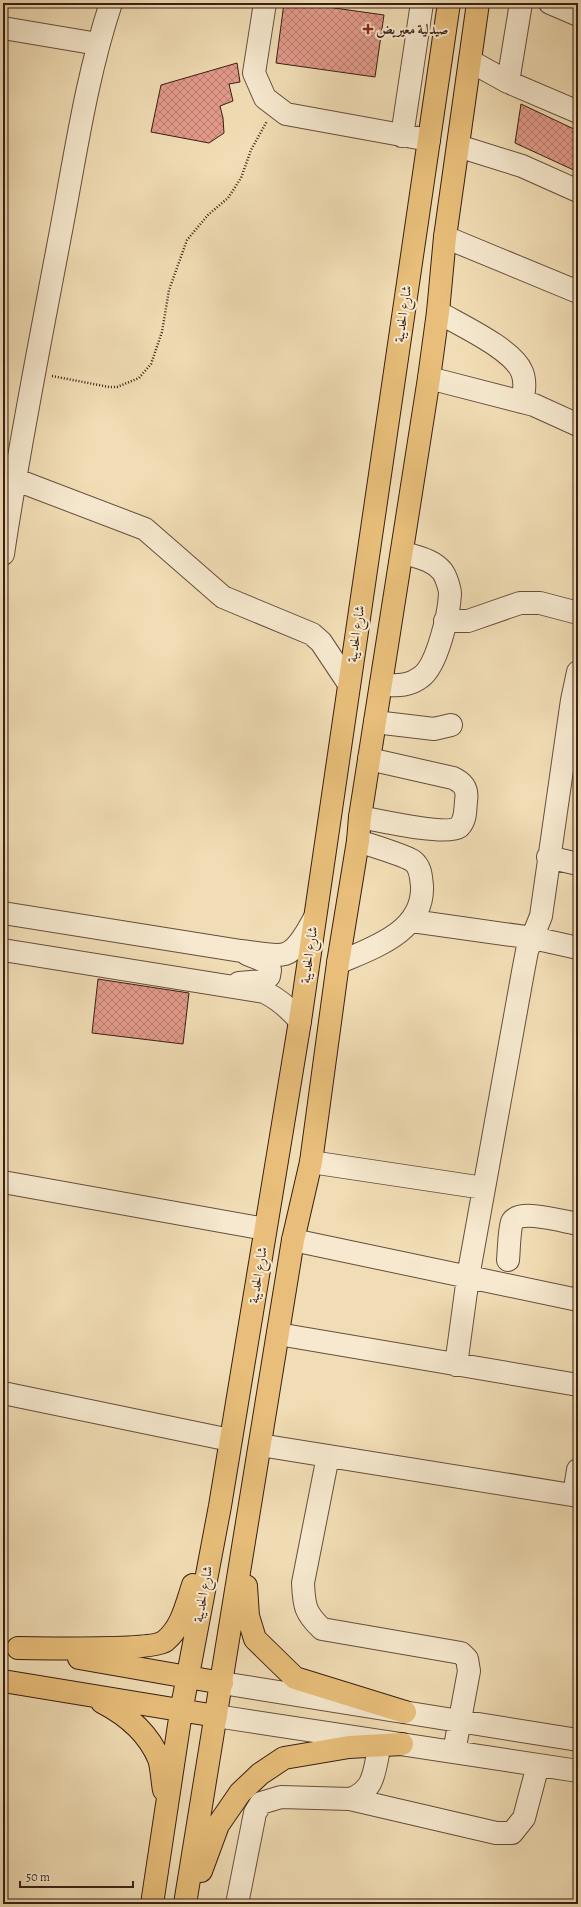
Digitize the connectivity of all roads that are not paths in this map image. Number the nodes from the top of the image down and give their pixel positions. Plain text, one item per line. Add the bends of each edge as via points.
1 (111, 3) edge
2 (265, 3) edge
3 (422, 3) edge
4 (449, 3) edge
5 (478, 3) edge
6 (521, 3) edge
7 (3, 28) edge
8 (98, 44) junction
9 (470, 61) junction
10 (508, 82) junction
11 (578, 112) edge
12 (402, 136) junction
13 (429, 140) junction
14 (458, 146) junction
15 (578, 191) edge
16 (444, 237) junction
17 (578, 292) edge
18 (438, 312) junction
19 (429, 378) junction
20 (522, 402) junction
21 (578, 426) edge
22 (9, 478) edge
23 (402, 552) junction
24 (3, 554) edge
25 (578, 613) edge
26 (445, 621) junction
27 (578, 672) edge
28 (349, 684) junction
29 (381, 685) junction
30 (375, 722) junction
31 (451, 725) dead end
32 (369, 759) junction
33 (360, 817) junction
34 (358, 841) junction
35 (548, 858) junction
36 (578, 864) edge
37 (3, 913) edge
38 (314, 919) junction
39 (412, 921) junction
40 (533, 938) junction
41 (578, 948) edge
42 (3, 950) edge
43 (241, 951) junction
44 (338, 964) junction
45 (215, 985) junction
46 (300, 1021) junction
47 (311, 1162) junction
48 (3, 1182) edge
49 (484, 1188) junction
50 (578, 1224) edge
51 (265, 1229) junction
52 (293, 1240) junction
53 (508, 1260) dead end
54 (468, 1277) junction
55 (578, 1300) edge
56 (278, 1334) junction
57 (456, 1365) junction
58 (578, 1385) edge
59 (3, 1393) edge
60 (230, 1440) junction
61 (260, 1445) junction
62 (328, 1456) junction
63 (578, 1470) edge
64 (576, 1496) edge
65 (220, 1506) junction
66 (243, 1551) junction
67 (10, 1646) edge
68 (189, 1676) junction
69 (3, 1681) edge
70 (222, 1683) junction
71 (89, 1695) junction
72 (181, 1712) junction
73 (405, 1712) junction
74 (216, 1716) junction
75 (458, 1720) junction
76 (578, 1740) edge
77 (402, 1744) junction
78 (380, 1745) junction
79 (454, 1752) junction
80 (538, 1765) junction
81 (578, 1771) edge
82 (350, 1799) junction
83 (167, 1813) junction
84 (152, 1904) edge
85 (187, 1904) edge
86 (237, 1904) edge

1 - 8 street
2 - 12 street via 254,73 265,98 286,114
3 - 12 street
4 - 13 main road, شارع الحديبة
5 - 9 main road, شارع الحديبة
6 - 10 street
7 - 8 street
8 - 22 street via 34,373
9 - 10 street
9 - 14 main road, شارع الحديبة
10 - 11 street
12 - 13 street
13 - 28 main road, شارع الحديبة
14 - 15 street via 522,166
14 - 16 main road, شارع الحديبة
16 - 17 street
16 - 18 main road, شارع الحديبة
18 - 19 main road, شارع الحديبة
18 - 20 street via 506,352 522,371 525,385
19 - 20 street
19 - 23 main road, شارع الحديبة
20 - 21 street via 549,410
22 - 24 street
22 - 28 street via 145,529 223,597 312,634 321,642
23 - 26 street via 432,561 443,572 450,593
23 - 29 main road, شارع الحديبة
25 - 26 street via 540,603 520,603 468,621
26 - 29 street via 432,664 423,676 407,686
27 - 35 street
28 - 38 main road, شارع الحديبة
29 - 30 main road, شارع الحديبة
30 - 31 street via 434,729
30 - 32 main road, شارع الحديبة
32 - 33 main road, شارع الحديبة
32 - 33 street via 462,782 468,792 464,821 457,828 442,831
33 - 34 main road, شارع الحديبة
34 - 39 street via 413,861 421,871 422,893
34 - 44 main road, شارع الحديبة
35 - 36 street
35 - 40 street via 541,916
37 - 43 street
38 - 43 street via 301,942 285,954
38 - 46 main road, شارع الحديبة
39 - 40 street
39 - 44 street via 393,938
40 - 41 street
40 - 49 street via 527,951
42 - 45 street
43 - 45 street via 267,962 269,976 262,980
44 - 47 main road, شارع الحديبة
45 - 46 street via 264,992 277,998
46 - 51 main road, شارع الحديبة
47 - 49 street
47 - 52 main road, شارع الحديبة
48 - 51 street
49 - 54 street
50 - 53 street via 526,1215 517,1217 512,1222
51 - 60 main road, شارع الحديبة
52 - 54 street
52 - 56 main road, شارع الحديبة
54 - 55 street
54 - 57 street
56 - 57 street
56 - 61 main road, شارع الحديبة
57 - 58 street
59 - 60 street
60 - 65 main road, شارع الحديبة
61 - 62 street
61 - 66 main road, شارع الحديبة
62 - 64 street
62 - 75 street via 303,1583 304,1601 310,1618 322,1629 461,1653 467,1659 469,1671
63 - 64 street
65 - 67 main road via 180,1625 163,1642 139,1647
65 - 68 main road, شارع الحديبة
66 - 70 main road, شارع الحديبة
66 - 73 main road via 248,1616 255,1639 295,1678
67 - 68 main road
68 - 70 main road
68 - 72 main road, شارع الحديبة
69 - 71 main road
70 - 73 street
70 - 74 main road, شارع الحديبة
71 - 72 main road
71 - 83 main road via 121,1712 144,1732 159,1759
72 - 74 main road
72 - 83 main road, شارع الحديبة
73 - 75 street
74 - 77 street
74 - 85 main road, شارع الحديبة
75 - 76 street
75 - 79 street
77 - 78 main road
77 - 79 street
78 - 82 street via 370,1787 360,1796
78 - 85 main road via 350,1746 284,1758 260,1774 240,1793 218,1825
79 - 80 street
80 - 81 street
80 - 82 street via 524,1818 512,1833 496,1833
82 - 86 street via 281,1797 261,1803 255,1813
83 - 84 main road, شارع الحديبة

